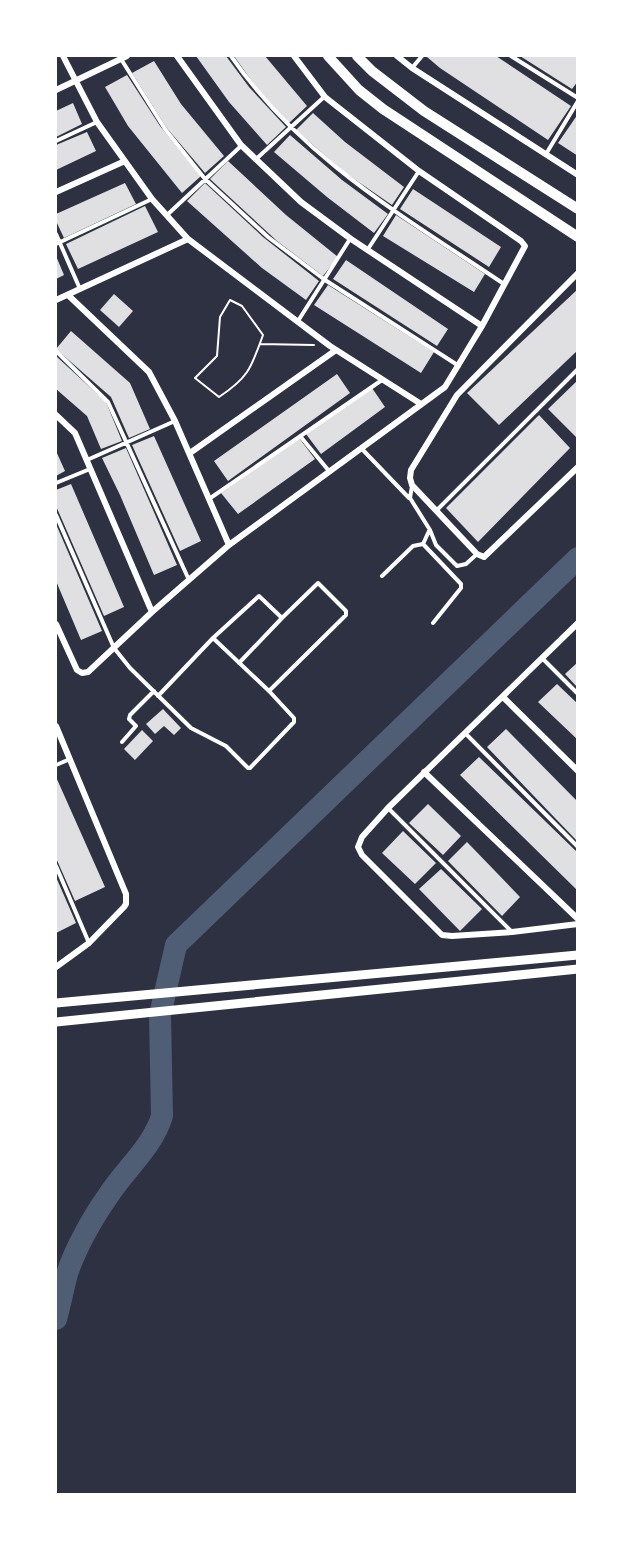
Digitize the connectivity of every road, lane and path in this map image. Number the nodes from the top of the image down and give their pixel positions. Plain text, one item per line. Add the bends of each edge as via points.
1 (63, 56) edge
2 (177, 56) edge
3 (231, 56) edge
4 (294, 56) edge
5 (328, 56) edge
6 (357, 56) edge
7 (397, 56) edge
8 (423, 56) edge
9 (511, 56) edge
10 (124, 57) edge
11 (412, 68) junction
12 (76, 81) junction
13 (56, 90) edge
14 (325, 97) junction
15 (578, 99) edge
16 (97, 122) junction
17 (290, 128) junction
18 (56, 141) edge
19 (242, 145) junction
20 (546, 154) junction
21 (255, 160) junction
22 (125, 161) junction
23 (419, 171) junction
24 (578, 175) edge
25 (205, 179) junction
26 (56, 192) edge
27 (152, 199) junction
28 (578, 209) edge
29 (393, 210) junction
30 (167, 215) junction
31 (56, 234) edge
32 (578, 237) edge
33 (188, 239) junction
34 (351, 239) junction
35 (57, 244) edge
36 (368, 249) junction
37 (578, 273) edge
38 (325, 280) junction
39 (504, 284) junction
40 (80, 290) junction
41 (68, 295) junction
42 (56, 300) edge
43 (298, 321) junction
44 (482, 326) junction
45 (260, 344) junction
46 (333, 348) junction
47 (56, 351) edge
48 (459, 366) junction
49 (578, 369) edge
50 (382, 380) junction
51 (445, 387) junction
52 (457, 395) junction
53 (421, 404) junction
54 (56, 415) edge
55 (175, 421) junction
56 (300, 436) junction
57 (127, 443) junction
58 (361, 448) junction
59 (190, 453) junction
60 (87, 460) junction
61 (578, 467) edge
62 (90, 469) junction
63 (329, 471) junction
64 (56, 483) edge
65 (412, 485) junction
66 (410, 498) junction
67 (209, 500) junction
68 (436, 511) junction
69 (56, 514) edge
70 (430, 530) junction
71 (423, 544) junction
72 (229, 545) junction
73 (477, 554) junction
74 (382, 576) dead end
75 (189, 580) junction
76 (152, 612) junction
77 (282, 618) junction
78 (433, 623) dead end
79 (56, 624) edge
80 (578, 624) edge
81 (213, 638) junction
82 (114, 648) junction
83 (542, 657) junction
84 (239, 663) junction
85 (154, 691) junction
86 (269, 691) junction
87 (578, 694) edge
88 (158, 696) junction
89 (503, 697) junction
90 (56, 726) edge
91 (465, 734) junction
92 (122, 742) dead end
93 (70, 759) junction
94 (56, 765) edge
95 (578, 771) edge
96 (424, 772) junction
97 (388, 808) junction
98 (578, 847) edge
99 (56, 866) edge
100 (578, 919) edge
101 (578, 924) edge
102 (512, 932) junction
103 (89, 943) junction
104 (578, 955) edge
105 (56, 967) edge
106 (578, 969) edge
107 (56, 1003) edge
108 (56, 1022) edge

1 - 12 street
2 - 19 street
3 - 17 lane via 252,87
4 - 14 street
5 - 32 main road via 383,109
6 - 28 main road via 424,111
7 - 11 street
8 - 11 lane
9 - 15 lane
10 - 12 street
10 - 25 lane via 165,129
11 - 20 street
12 - 13 street
12 - 16 street
14 - 17 lane
14 - 23 street
15 - 20 lane
16 - 18 lane
16 - 22 street
17 - 21 lane
17 - 29 lane
19 - 21 street
19 - 25 lane
20 - 24 street
21 - 34 street via 301,202
22 - 26 street
22 - 27 street
23 - 29 lane
23 - 39 street via 524,243
25 - 30 lane
25 - 38 lane via 268,237
27 - 30 street
27 - 35 lane
29 - 36 lane
29 - 39 lane
30 - 33 street
31 - 35 lane
33 - 40 street
33 - 43 street
34 - 36 street
34 - 38 lane
35 - 40 lane
36 - 44 street
37 - 52 street
38 - 43 lane
38 - 48 lane
39 - 44 street
40 - 41 street
41 - 42 street
41 - 55 street via 149,372
43 - 46 street
44 - 48 street
45 - 45 path via 263,335 242,306 230,300 220,317 217,356 195,378 219,397 244,379
45 - 46 path
46 - 50 street
46 - 59 street
47 - 57 lane via 108,402
48 - 51 street
49 - 68 lane
50 - 53 street
50 - 56 lane
51 - 52 street
51 - 53 street
52 - 65 street via 411,470
53 - 58 street
54 - 60 street via 75,433
55 - 57 lane
55 - 59 street
56 - 63 lane
56 - 67 lane
57 - 60 lane
57 - 75 lane
58 - 63 street
58 - 66 lane
59 - 67 street
60 - 62 street
61 - 73 street via 484,557
62 - 64 lane
62 - 76 street
63 - 72 street
65 - 66 lane
65 - 68 street
66 - 70 lane
67 - 72 street
68 - 73 street
69 - 82 lane
70 - 71 lane
70 - 73 lane via 436,545 457,566
71 - 74 lane via 412,546
71 - 78 lane via 461,584
72 - 75 street
75 - 76 street
76 - 82 street
77 - 81 lane via 259,596
77 - 84 lane
77 - 86 lane via 318,583 346,611
79 - 82 street via 82,674
80 - 83 street
81 - 84 lane
81 - 88 lane
82 - 85 lane
83 - 87 lane
83 - 89 street
84 - 86 lane
85 - 88 lane
85 - 92 lane via 130,716 136,726
86 - 88 lane via 294,722 248,768 226,746 191,728
89 - 91 street
89 - 95 street
90 - 93 street
91 - 96 street
91 - 98 lane
93 - 94 lane
93 - 103 street via 124,885 126,904
96 - 97 street
96 - 100 street
97 - 102 lane
97 - 102 street via 358,847 437,931 458,936
99 - 103 lane
101 - 102 street
103 - 105 street
104 - 107 street
106 - 108 street

